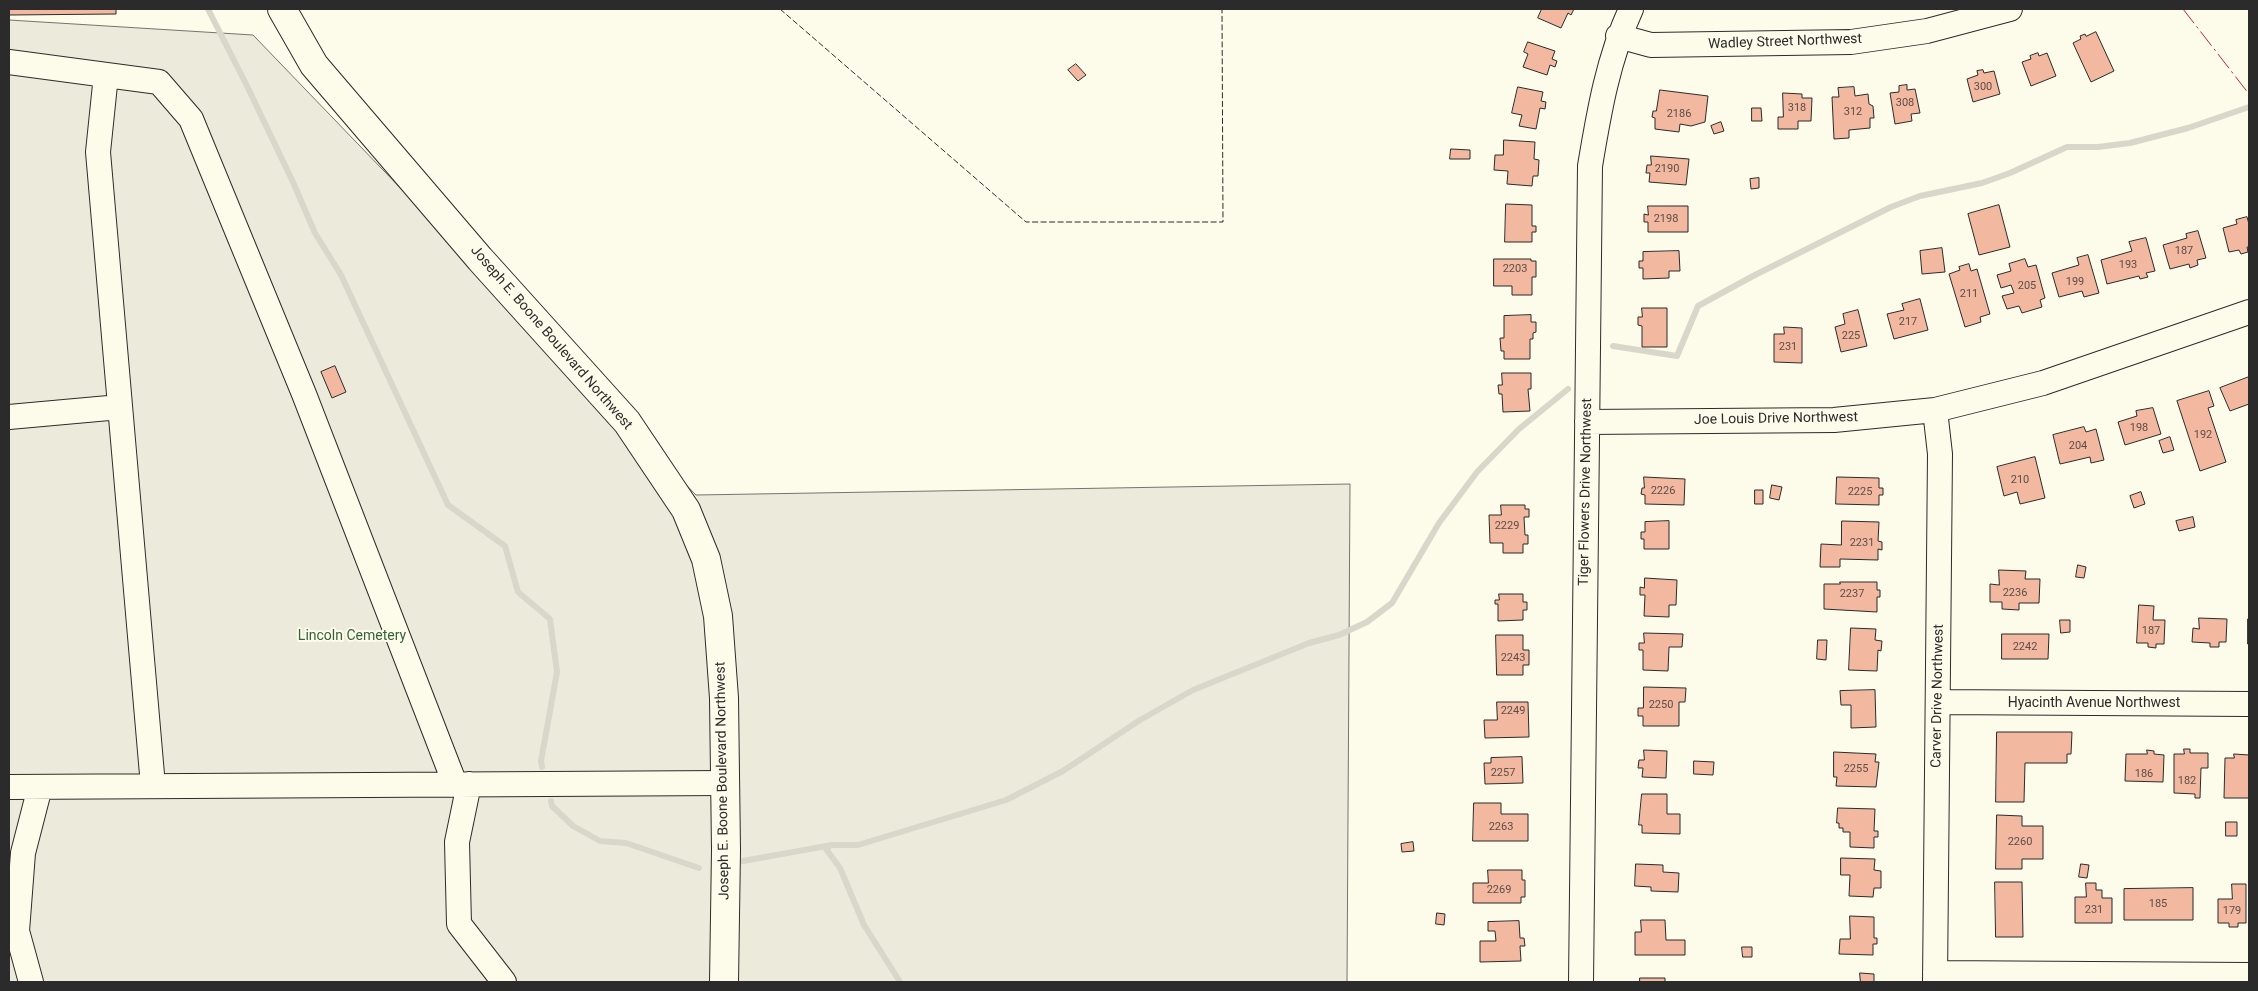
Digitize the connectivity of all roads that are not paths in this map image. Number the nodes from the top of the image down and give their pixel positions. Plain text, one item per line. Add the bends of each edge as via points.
1 (282, 9) edge
2 (1631, 9) edge
3 (2010, 9) edge
4 (1618, 36) junction
5 (9, 62) edge
6 (106, 76) junction
7 (2249, 312) edge
8 (120, 407) junction
9 (1935, 410) junction
10 (9, 417) edge
11 (1587, 422) junction
12 (1938, 702) junction
13 (2249, 704) edge
14 (725, 782) junction
15 (462, 784) junction
16 (153, 786) junction
17 (9, 787) edge
18 (40, 787) junction
19 (2249, 974) edge
20 (1935, 977) edge
21 (31, 982) edge
22 (504, 982) edge
23 (724, 982) edge
24 (1581, 982) edge

1 - 14 main road, Joseph E. Boone Boulevard Northwest via 314,65 627,422 686,510 706,559 718,616 724,698
2 - 4 street, Tiger Flowers Drive Northwest
3 - 4 street, Wadley Street Northwest via 1927,32 1851,42 1651,45
4 - 11 street, Tiger Flowers Drive Northwest via 1600,100 1590,166
5 - 6 street
6 - 8 street via 98,152
6 - 15 street via 159,82 191,119
7 - 9 street, Joe Louis Drive Northwest via 2043,383
8 - 10 street
8 - 16 street
9 - 11 street, Joe Louis Drive Northwest via 1834,420
9 - 12 street, Carver Drive Northwest via 1940,454
11 - 24 street, Tiger Flowers Drive Northwest
12 - 13 street, Hyacinth Avenue Northwest
12 - 20 street, Carver Drive Northwest
14 - 15 street
14 - 23 main road, Joseph E. Boone Boulevard Northwest
15 - 16 street
15 - 22 street via 457,842 459,924
16 - 18 street
17 - 18 street
18 - 21 street via 23,853 17,931
19 - 20 street

